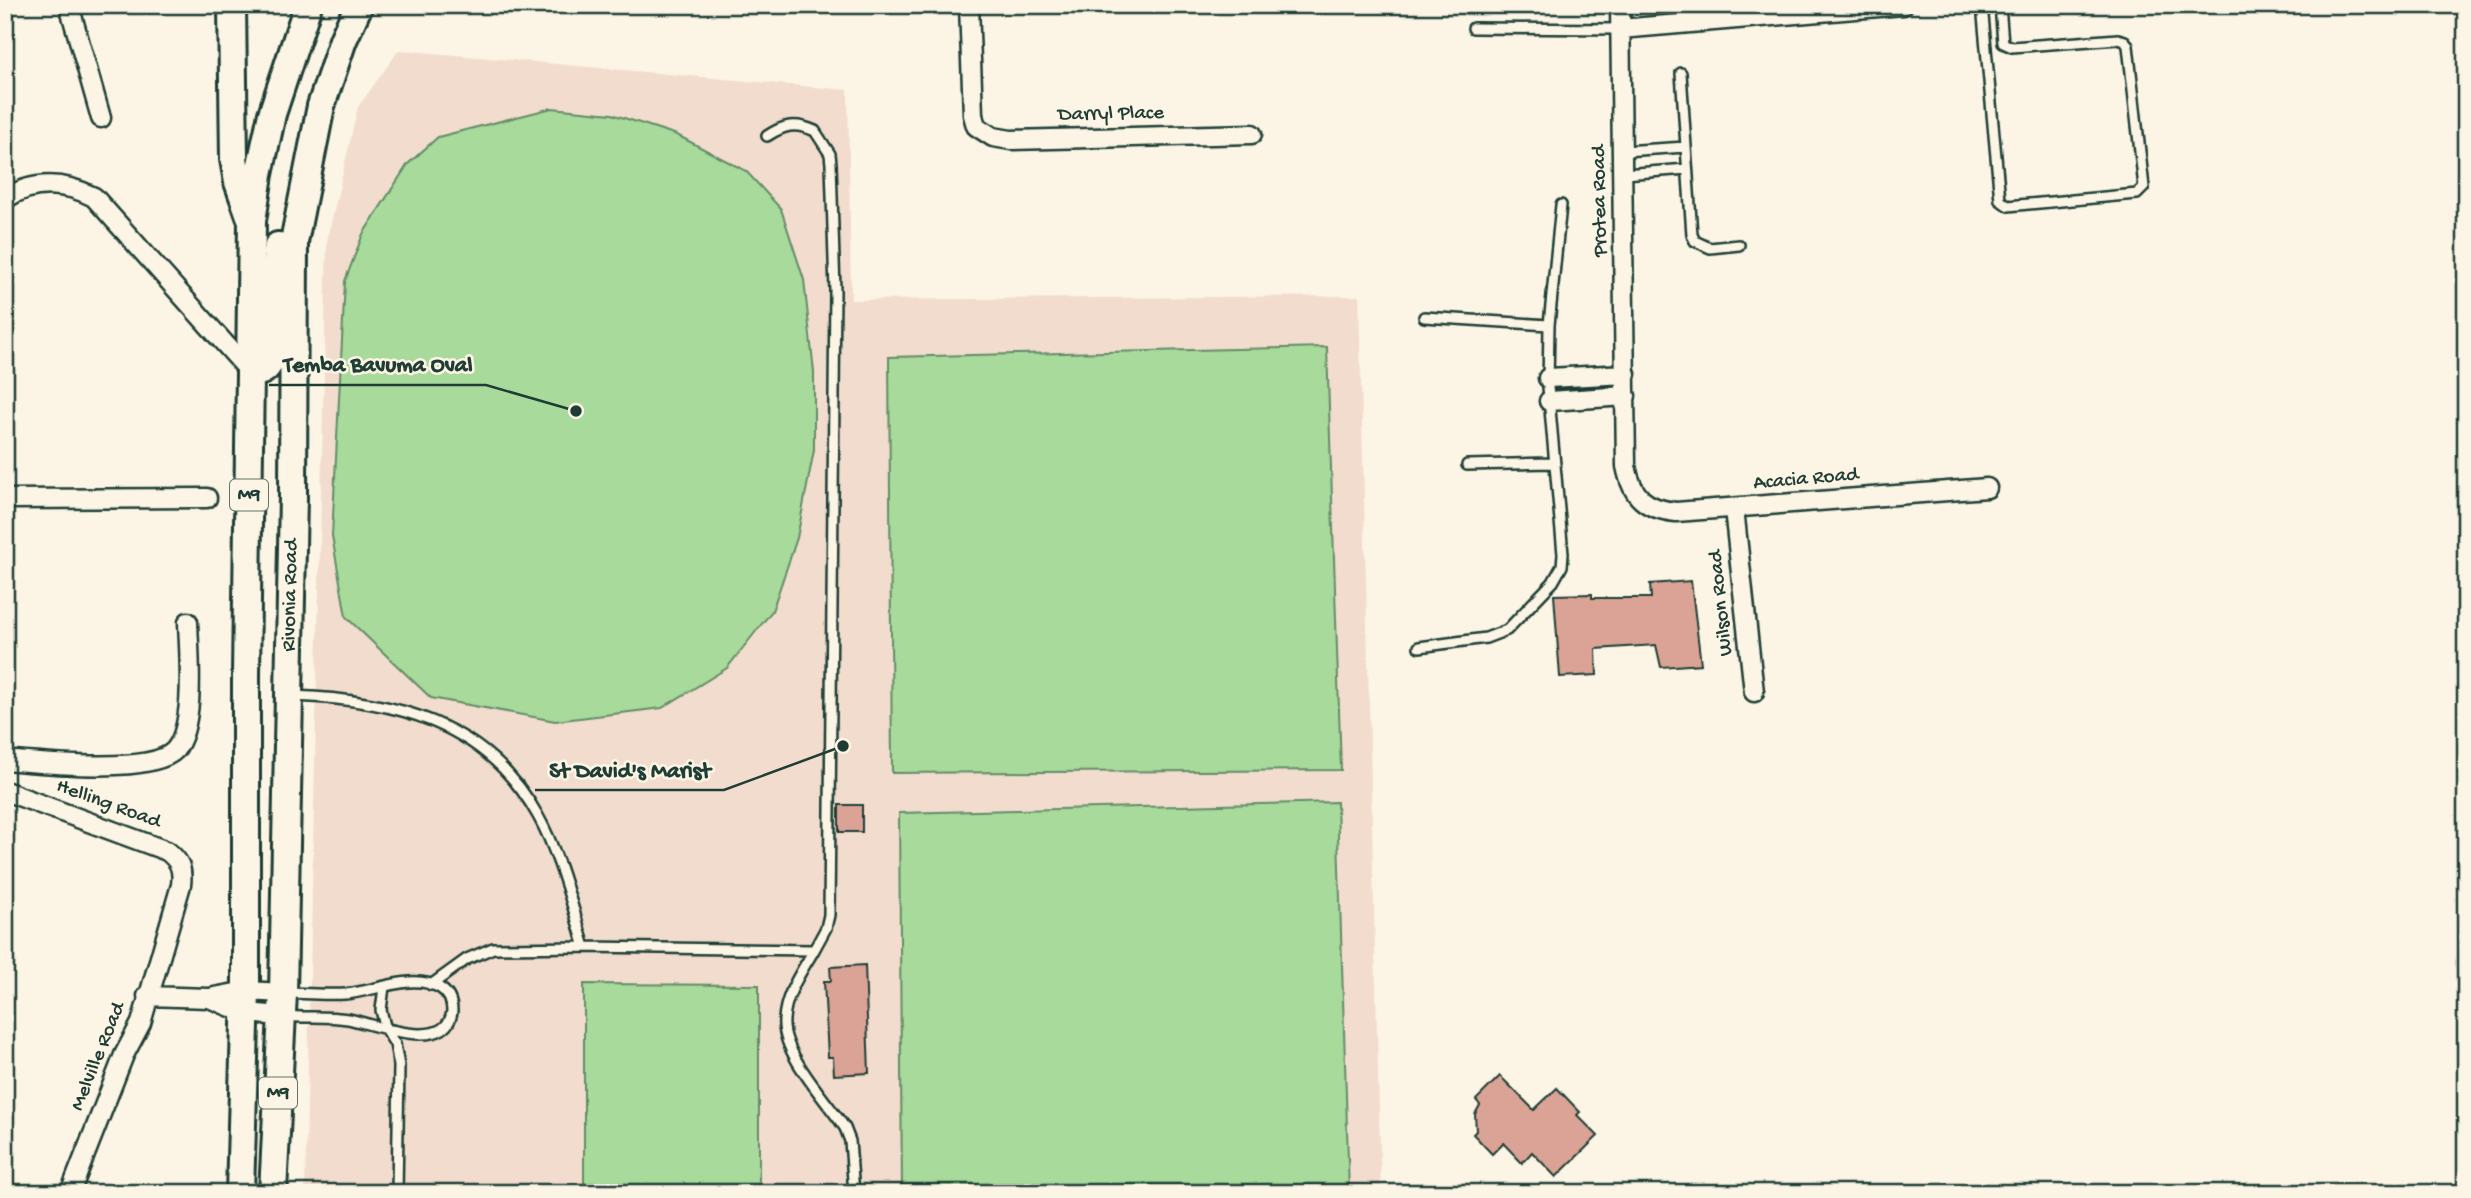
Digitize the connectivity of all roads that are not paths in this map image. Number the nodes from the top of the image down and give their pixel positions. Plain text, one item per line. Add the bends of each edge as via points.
1 (69, 5) edge
2 (232, 5) edge
3 (308, 5) edge
4 (359, 5) edge
5 (969, 5) edge
6 (1620, 5) edge
7 (1903, 5) edge
8 (1982, 5) edge
9 (2000, 5) edge
10 (1800, 10) edge
11 (1473, 28) dead end
12 (1620, 29) junction
13 (1681, 73) dead end
14 (321, 106) junction
15 (101, 118) dead end
16 (1252, 134) dead end
17 (767, 136) dead end
18 (1686, 147) junction
19 (1623, 151) junction
20 (1687, 169) junction
21 (1623, 174) junction
22 (5, 199) edge
23 (1561, 205) dead end
24 (252, 221) junction
25 (1739, 245) dead end
26 (1424, 317) dead end
27 (1549, 325) junction
28 (251, 373) junction
29 (1626, 374) junction
30 (1548, 378) junction
31 (1626, 396) junction
32 (1549, 401) junction
33 (1553, 463) junction
34 (1467, 465) dead end
35 (1987, 488) dead end
36 (1635, 493) joint
37 (207, 498) dead end
38 (5, 499) edge
39 (1734, 509) junction
40 (188, 622) dead end
41 (1419, 647) dead end
42 (1754, 692) dead end
43 (289, 696) junction
44 (5, 760) edge
45 (5, 791) edge
46 (585, 947) junction
47 (814, 950) junction
48 (431, 985) junction
49 (384, 987) junction
50 (147, 996) junction
51 (246, 1002) junction
52 (282, 1005) junction
53 (386, 1030) junction
54 (70, 1193) edge
55 (240, 1193) edge
56 (273, 1193) edge
57 (397, 1193) edge
58 (854, 1193) edge

1 - 15 street
2 - 24 main road via 234,159
3 - 24 main road, Rivonia Road / M9 via 272,114
4 - 14 main road, Rivonia Road / M9
5 - 16 street, Darryl Place via 976,126 993,137
6 - 12 street, Protea Road
7 - 10 street
8 - 9 lane via 2003,204 2141,192 2128,46 2118,38 2012,47 2003,43
10 - 12 street
11 - 12 lane
12 - 19 street, Protea Road
13 - 18 lane
14 - 28 main road via 304,135 287,185 278,238 271,359 261,372
14 - 43 main road, Rivonia Road / M9 via 294,242
17 - 47 lane via 792,124 815,131 831,164 835,291 829,915
18 - 19 lane
18 - 20 lane
19 - 21 street, Protea Road
20 - 21 lane
20 - 25 lane via 1695,242 1710,248
21 - 29 street, Protea Road
22 - 28 street via 18,190 59,185 94,197
23 - 27 lane
24 - 28 main road, Rivonia Road / M9
26 - 27 lane
27 - 30 lane
28 - 51 main road, Rivonia Road / M9
29 - 30 street
29 - 31 street, Protea Road
30 - 32 lane
31 - 32 street
31 - 36 street, Protea Road via 1626,466
32 - 33 lane
33 - 34 lane
33 - 41 lane via 1563,554 1553,582 1507,630 1486,638
35 - 39 street, Acacia Road
36 - 39 street, Acacia Road via 1658,510
37 - 38 street
39 - 42 street, Wilson Road
40 - 44 street via 191,689 185,729 175,749 159,760 76,767
43 - 46 lane via 334,697 404,710 451,729 501,764 540,818
43 - 52 main road, Rivonia Road / M9
45 - 50 street, Helling Road via 167,851 178,860 183,872 181,885
46 - 47 lane
46 - 48 lane via 493,948 467,959
47 - 58 lane via 789,999 784,1033 791,1052 845,1128
48 - 49 lane via 417,982
48 - 53 lane via 448,996 452,1006 444,1027 425,1034
49 - 52 lane
49 - 53 lane via 381,1010
50 - 51 street, Melville Road
50 - 54 street, Melville Road via 141,1023
51 - 52 street, Melville Road
51 - 55 main road, Rivonia Road / M9
52 - 53 lane
52 - 56 main road, Rivonia Road / M9
53 - 57 lane via 395,1044 399,1066

